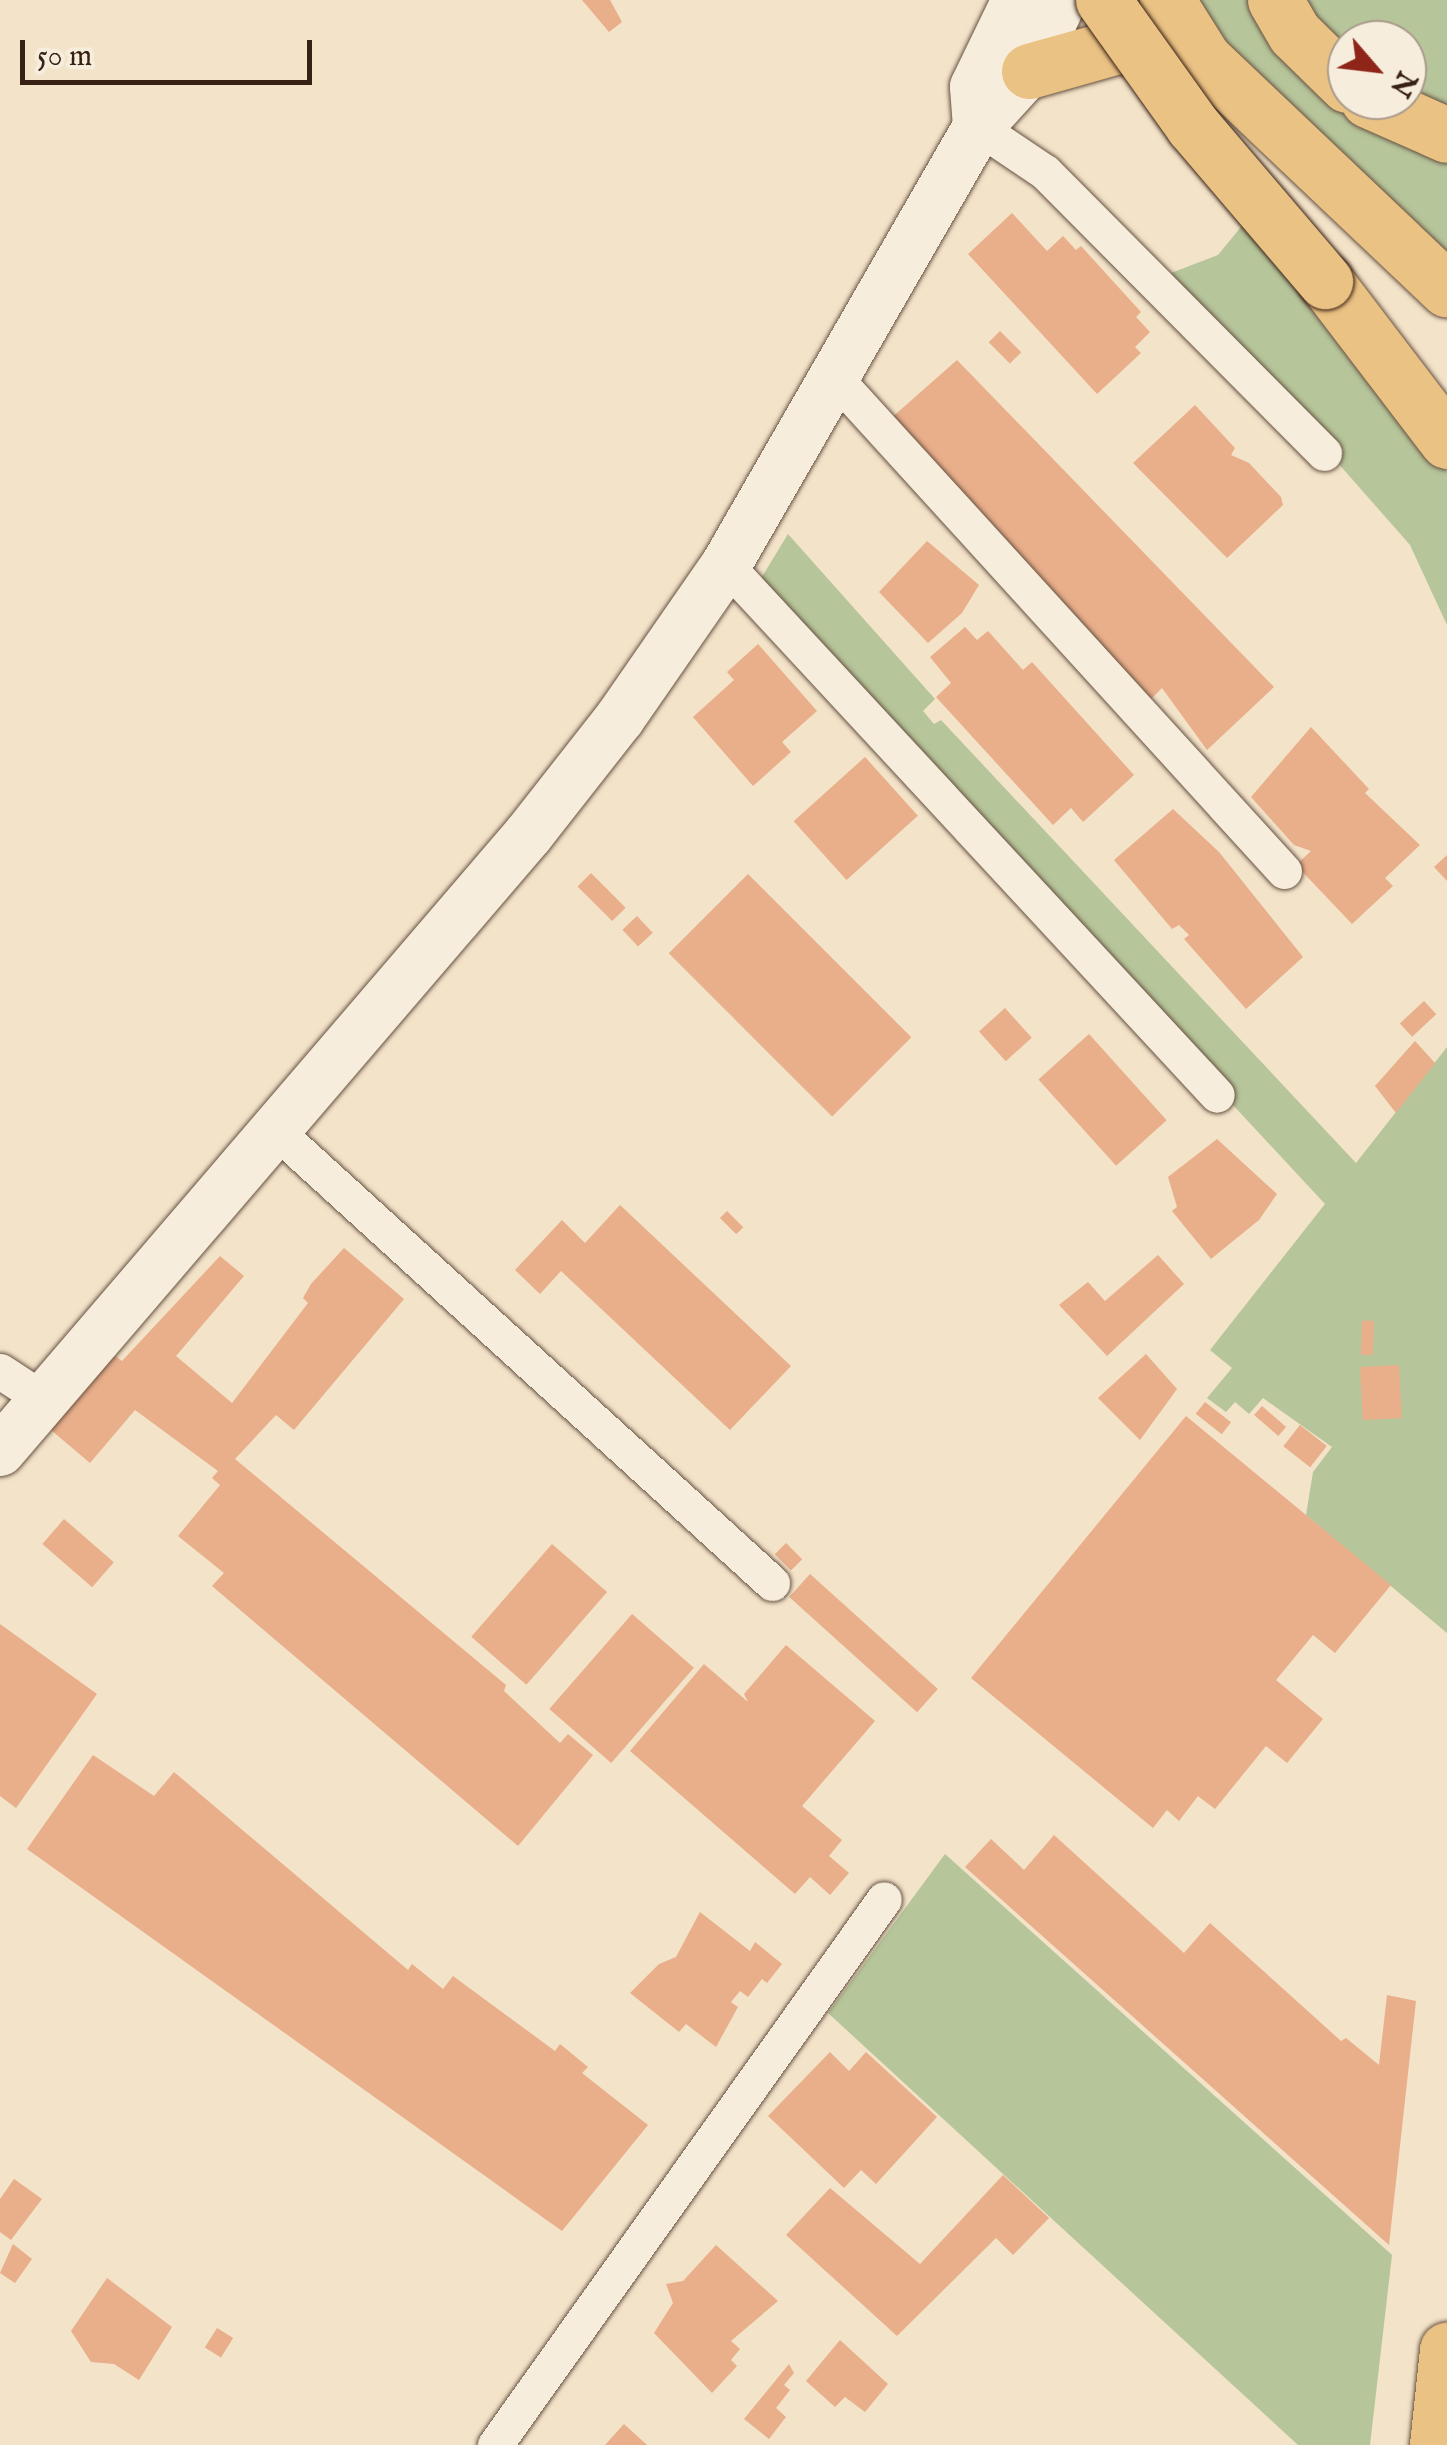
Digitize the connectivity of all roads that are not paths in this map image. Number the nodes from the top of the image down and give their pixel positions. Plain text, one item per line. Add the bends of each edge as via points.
1 (1017, 0) edge
2 (1062, 0) edge
3 (1103, 0) edge
4 (1167, 0) edge
5 (1275, 0) edge
6 (1204, 58) junction
7 (1327, 65) edge
8 (1029, 71) junction
9 (1413, 120) edge
10 (978, 127) junction
11 (1447, 135) edge
12 (1447, 290) edge
13 (837, 380) junction
14 (1447, 441) edge
15 (1324, 452) dead end
16 (726, 565) junction
17 (1284, 871) dead end
18 (1217, 1095) dead end
19 (274, 1129) junction
20 (0, 1372) edge
21 (43, 1400) junction
22 (0, 1451) edge
23 (772, 1583) dead end
24 (884, 1899) dead end
25 (1447, 2350) edge
26 (495, 2445) edge
27 (1437, 2445) edge

1 - 10 street via 975,86
2 - 8 street
3 - 14 highway, bridge via 1193,126 1325,281
4 - 6 highway
5 - 7 highway via 1295,34
6 - 8 highway via 1158,44 1118,46
6 - 12 highway
8 - 10 street
9 - 11 highway
10 - 13 street
10 - 15 street via 1046,172
13 - 16 street
13 - 17 street
16 - 18 street
16 - 19 street via 528,834
19 - 21 street
19 - 23 street
20 - 21 street
21 - 22 street
24 - 26 street
25 - 27 highway

